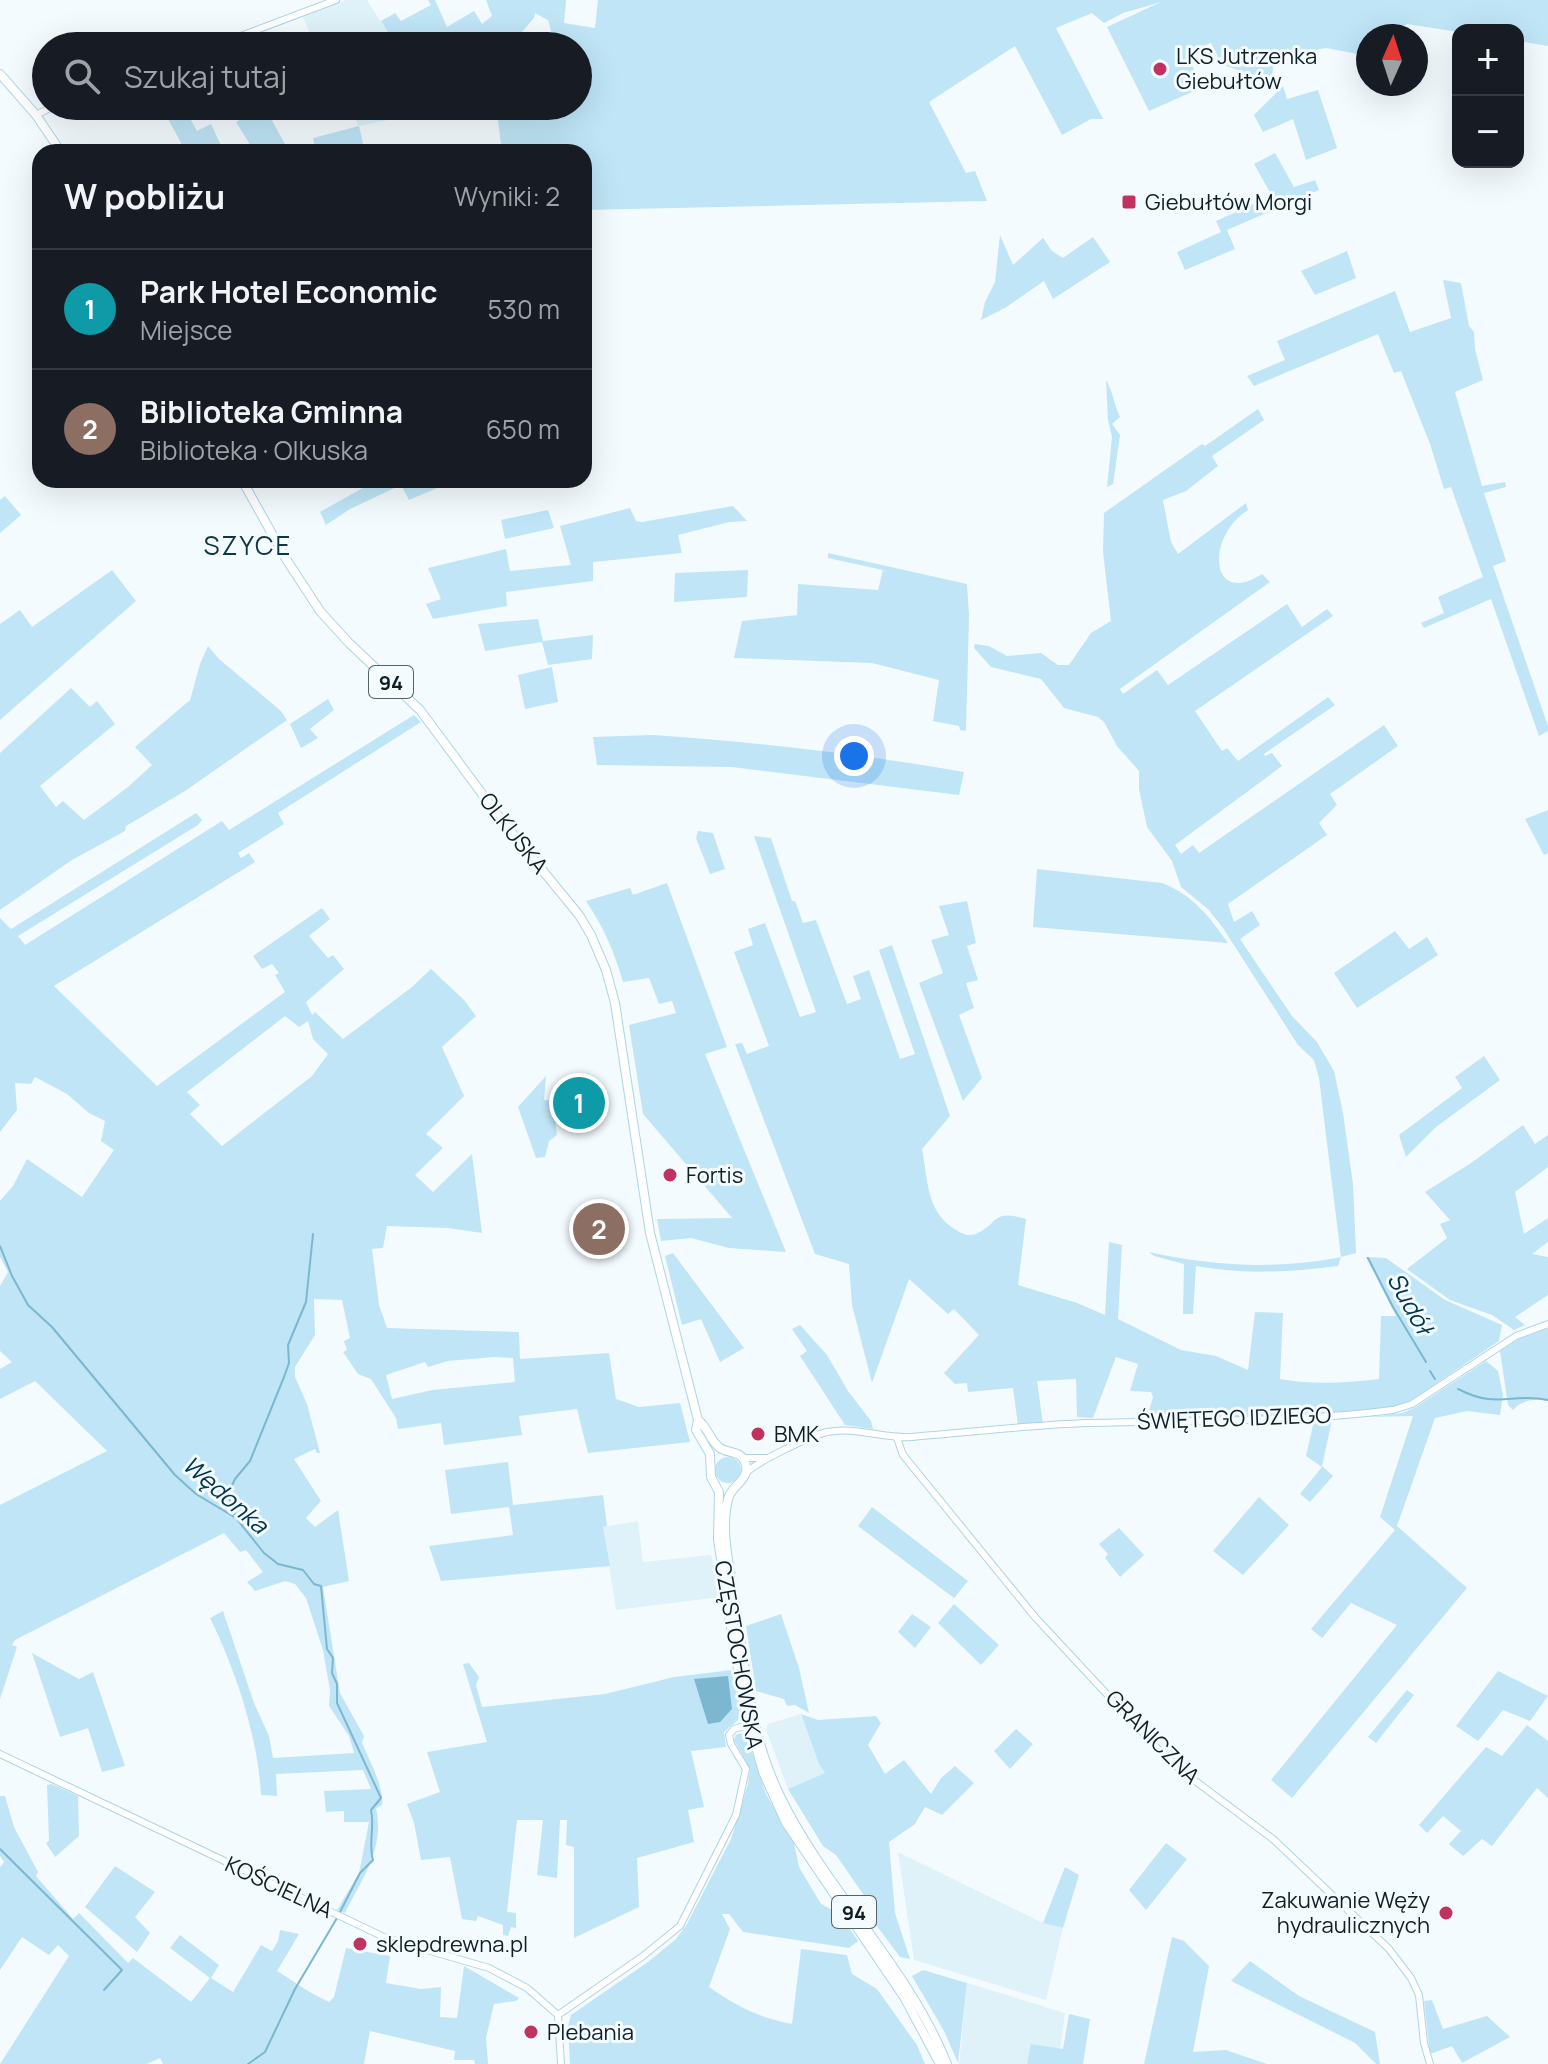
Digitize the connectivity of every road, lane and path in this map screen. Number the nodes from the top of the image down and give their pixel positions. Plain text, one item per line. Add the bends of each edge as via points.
1 (336, 0) edge
2 (251, 32) edge
3 (0, 74) edge
4 (32, 110) edge
5 (39, 120) edge
6 (56, 144) edge
7 (246, 488) edge
8 (1548, 1324) edge
9 (698, 1420) junction
10 (897, 1438) junction
11 (731, 1451) junction
12 (743, 1458) junction
13 (770, 1458) junction
14 (711, 1465) junction
15 (746, 1473) junction
16 (715, 1484) junction
17 (735, 1486) junction
18 (748, 1725) junction
19 (0, 1754) edge
20 (558, 2015) junction
21 (561, 2064) edge
22 (940, 2064) edge
23 (947, 2064) edge
24 (1430, 2064) edge

1 - 2 street
3 - 4 main road
5 - 6 main road
7 - 9 main road, OLKUSKA / 94 via 320,611 420,710 591,935 615,1003 653,1249
8 - 10 street, ŚWIĘTEGO IDZIEGO via 1516,1336 1412,1404 1393,1410 1260,1420 1050,1425
9 - 11 main road, 94 via 717,1446
9 - 14 main road, 94 via 696,1430
10 - 13 street, ŚWIĘTEGO IDZIEGO via 833,1431
10 - 24 street, GRANICZNA via 903,1455 1035,1617 1157,1748 1273,1839 1389,1949 1419,1995
11 - 12 main road, 94
11 - 14 main road
12 - 13 street
12 - 15 main road
13 - 15 street, ŚWIĘTEGO IDZIEGO
14 - 16 main road, 94
15 - 17 main road, 94
16 - 17 main road
16 - 18 main road, CZĘSTOCHOWSKA / 94 via 720,1495 720,1550
17 - 23 main road, CZĘSTOCHOWSKA / 94 via 727,1509 727,1550 751,1705 765,1759 802,1835 913,1999
18 - 20 street via 729,1735 747,1772 736,1815 684,1920 666,1939
18 - 22 main road, CZĘSTOCHOWSKA / 94 via 786,1823 904,1997
19 - 20 street, KOŚCIELNA via 386,1938 489,1968 527,1988
20 - 21 street

